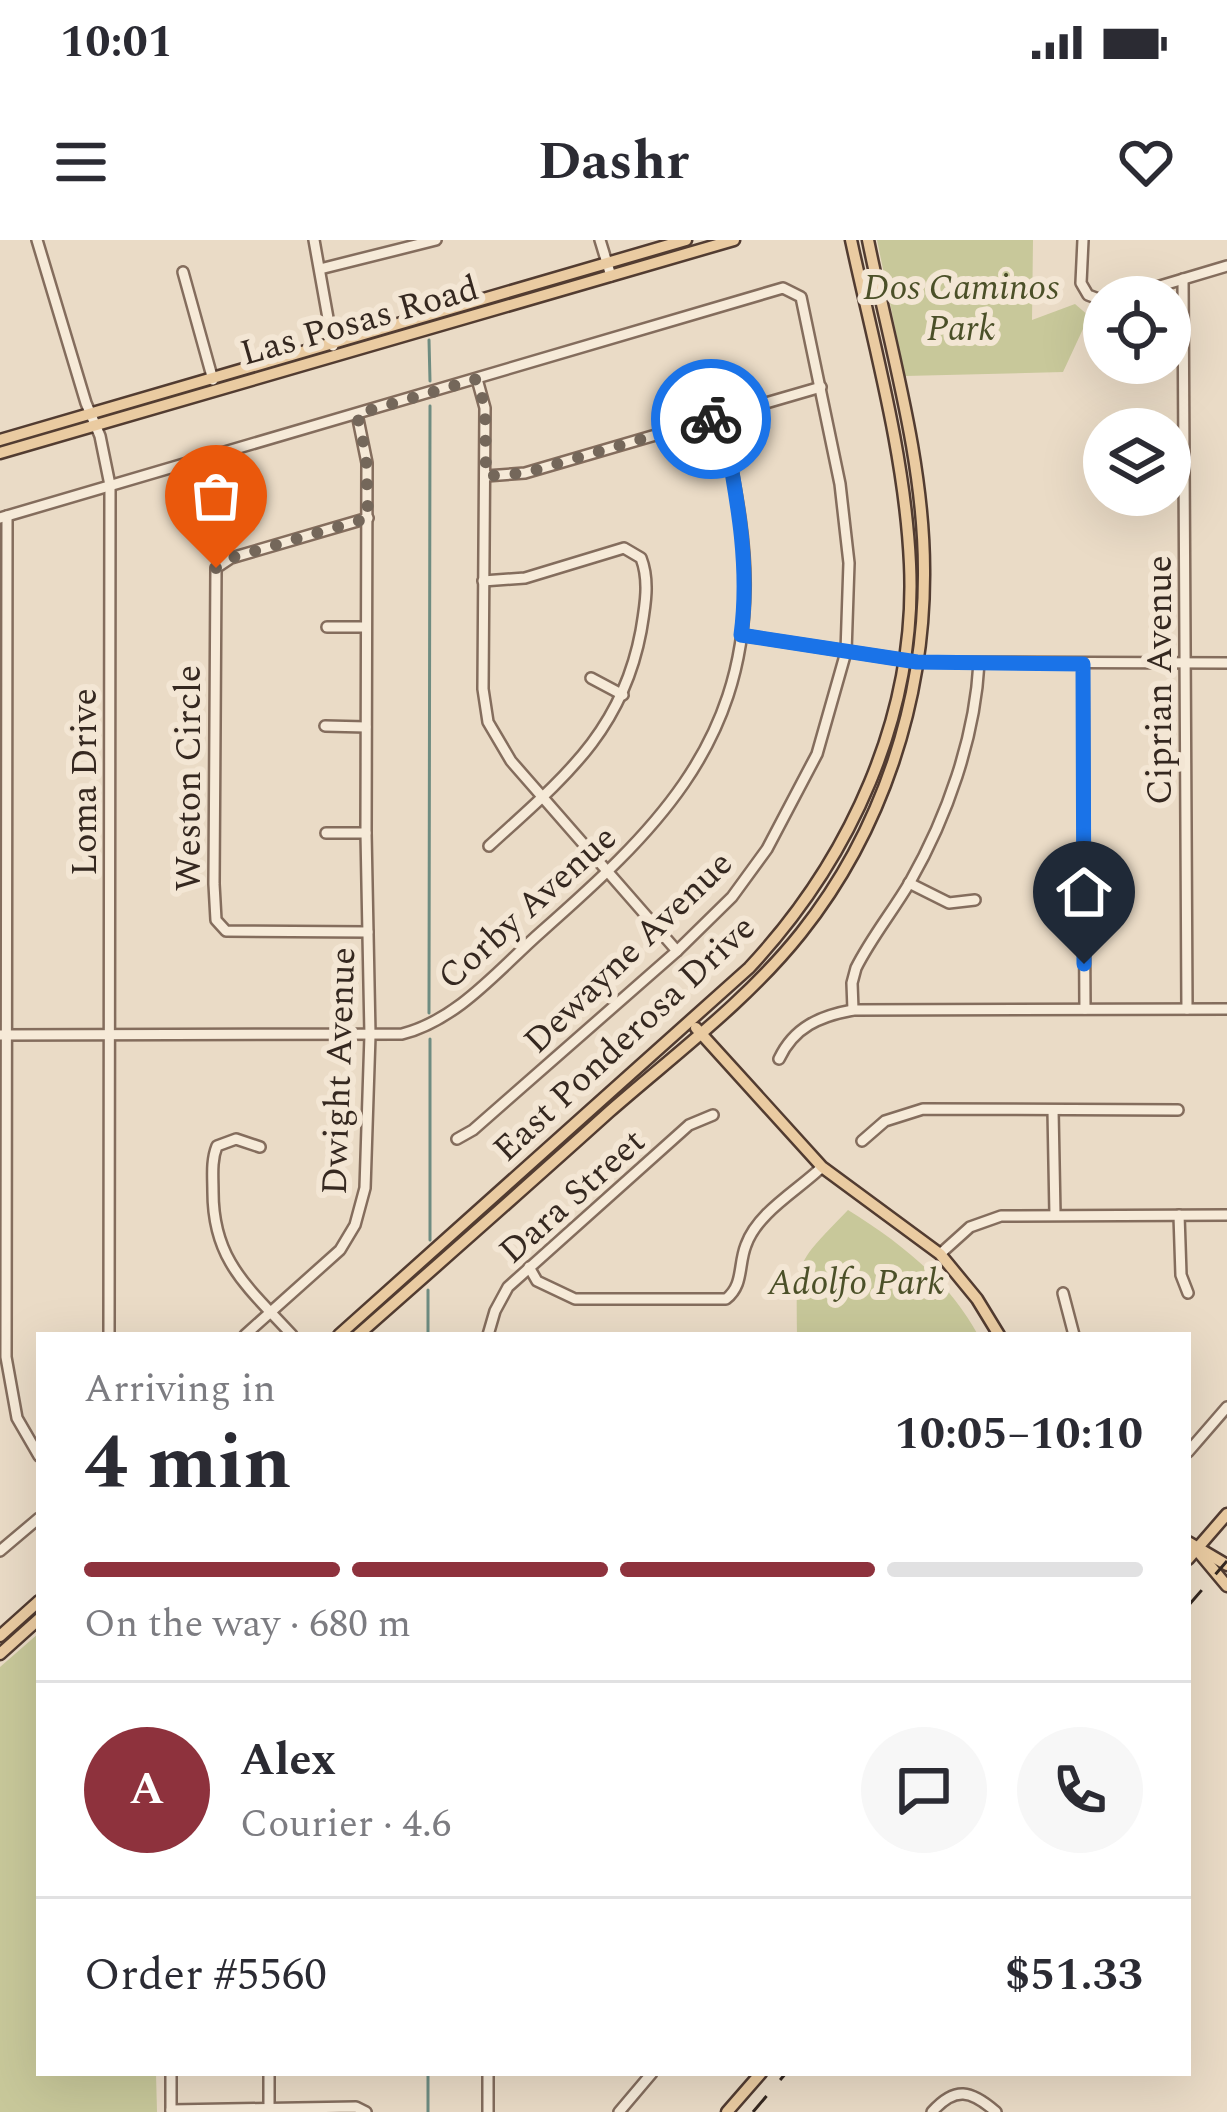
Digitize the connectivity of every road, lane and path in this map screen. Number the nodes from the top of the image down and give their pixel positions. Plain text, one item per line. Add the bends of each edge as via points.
1 (37, 240) edge
2 (314, 240) edge
3 (436, 240) edge
4 (600, 240) edge
5 (686, 240) edge
6 (734, 240) edge
7 (851, 240) edge
8 (868, 240) edge
9 (1083, 240) edge
10 (1227, 266) edge
11 (320, 269) junction
12 (609, 269) junction
13 (183, 272) dead end
14 (1190, 276) edge
15 (1083, 286) edge
16 (333, 343) junction
17 (335, 357) junction
18 (477, 379) junction
19 (213, 380) junction
20 (1184, 384) edge
21 (821, 387) junction
22 (357, 414) junction
23 (722, 416) junction
24 (94, 420) junction
25 (0, 440) edge
26 (0, 452) edge
27 (486, 476) junction
28 (110, 485) junction
29 (3, 517) edge
30 (368, 518) junction
31 (483, 580) junction
32 (327, 627) dead end
33 (365, 627) junction
34 (741, 635) junction
35 (845, 652) junction
36 (911, 661) junction
37 (980, 663) junction
38 (1227, 663) edge
39 (1083, 664) junction
40 (1186, 664) junction
41 (592, 678) dead end
42 (623, 694) junction
43 (325, 726) dead end
44 (366, 727) junction
45 (542, 797) junction
46 (326, 833) dead end
47 (366, 833) junction
48 (489, 846) dead end
49 (609, 872) junction
50 (909, 883) junction
51 (975, 900) dead end
52 (368, 932) junction
53 (677, 952) junction
54 (1084, 1009) junction
55 (1187, 1009) junction
56 (1227, 1009) edge
57 (853, 1010) junction
58 (696, 1027) junction
59 (4, 1035) edge
60 (109, 1035) junction
61 (370, 1035) junction
62 (779, 1059) dead end
63 (1053, 1110) junction
64 (1178, 1110) dead end
65 (713, 1115) dead end
66 (457, 1139) dead end
67 (862, 1142) dead end
68 (260, 1147) dead end
69 (822, 1167) junction
70 (1055, 1215) junction
71 (1180, 1215) junction
72 (1227, 1215) edge
73 (940, 1254) junction
74 (529, 1267) junction
75 (1063, 1293) dead end
76 (1188, 1293) dead end
77 (271, 1312) junction
78 (109, 1332) edge
79 (248, 1332) edge
80 (289, 1332) edge
81 (342, 1332) edge
82 (361, 1332) edge
83 (489, 1332) edge
84 (997, 1332) edge
85 (1073, 1332) edge
86 (1227, 1407) edge
87 (1191, 1449) edge
88 (36, 1451) edge
89 (1227, 1514) edge
90 (36, 1521) edge
91 (1191, 1550) edge
92 (0, 1551) edge
93 (1227, 1565) edge
94 (1227, 1586) edge
95 (36, 1604) edge
96 (36, 1622) edge
97 (0, 1636) edge
98 (0, 1654) edge
99 (171, 2076) edge
100 (269, 2076) edge
101 (488, 2076) edge
102 (649, 2076) edge
103 (757, 2076) edge
104 (171, 2111) edge
105 (269, 2111) edge
106 (366, 2112) edge
107 (488, 2112) edge
108 (619, 2112) edge
109 (727, 2112) edge
110 (932, 2112) edge
111 (996, 2112) edge

1 - 24 street, Loma Drive
2 - 11 street
3 - 11 street
4 - 12 street
5 - 12 main road, Las Posas Road
6 - 12 main road, Las Posas Road
7 - 36 main road, East Ponderosa Drive via 907,520
8 - 36 main road, East Ponderosa Drive via 921,515 924,581
9 - 15 street
10 - 14 street
11 - 16 street
12 - 16 main road, Las Posas Road
12 - 17 main road, Las Posas Road
13 - 19 street
16 - 17 street
16 - 19 main road, Las Posas Road
17 - 24 main road, Las Posas Road
18 - 21 street, Dewayne Avenue via 783,289 806,308
18 - 22 street
18 - 27 street
19 - 24 main road, Las Posas Road
20 - 40 street, Ciprian Avenue
21 - 23 street
21 - 35 street, Dewayne Avenue via 848,538
22 - 28 street
22 - 30 street, Dwight Avenue
23 - 27 street via 525,473
23 - 34 street, Corby Avenue via 743,549
24 - 25 main road, Las Posas Road
24 - 26 main road, Las Posas Road
24 - 28 street, Loma Drive
27 - 31 street
28 - 29 street
28 - 60 street, Loma Drive
29 - 59 street
30 - 33 street, Dwight Avenue
30 - 52 street, Weston Circle via 216,568 214,884 216,920 231,932
31 - 42 street via 525,578 617,548 638,555 644,614
31 - 45 street via 488,722
32 - 33 street
33 - 44 street, Dwight Avenue
34 - 35 street
34 - 49 street, Corby Avenue via 696,766
35 - 36 street
35 - 53 street, Dewayne Avenue via 817,754 779,830 742,884
36 - 37 street
36 - 58 main road, East Ponderosa Drive via 835,857 780,934
37 - 39 street
37 - 50 street via 960,764
38 - 40 street
39 - 40 street
39 - 54 street
40 - 55 street, Ciprian Avenue
41 - 42 street
42 - 45 street via 588,752
43 - 44 street
44 - 47 street, Dwight Avenue
45 - 48 street
45 - 49 street
46 - 47 street
47 - 52 street, Dwight Avenue
49 - 53 street
49 - 61 street, Corby Avenue via 453,1010 421,1029
50 - 51 street via 949,903
50 - 57 street via 856,968
52 - 61 street, Dwight Avenue
53 - 66 street, Dewayne Avenue
54 - 55 street
54 - 57 street
55 - 56 street
57 - 62 street via 811,1023
58 - 69 main road
58 - 81 main road, East Ponderosa Drive
58 - 82 main road, East Ponderosa Drive
59 - 60 street, Corby Avenue
59 - 88 street via 7,1377
60 - 61 street, Corby Avenue
60 - 78 street, Loma Drive
61 - 77 street, Dwight Avenue via 360,1211 340,1250
63 - 64 street
63 - 67 street via 913,1110
63 - 70 street
65 - 74 street, Dara Street via 689,1125
68 - 77 street via 236,1139 217,1146 213,1222 222,1252
69 - 73 main road
69 - 74 street via 756,1227 726,1299 575,1299 537,1281
70 - 71 street
70 - 73 street via 985,1220
71 - 72 street
71 - 76 street
73 - 84 main road
74 - 83 street, Dara Street via 500,1299
75 - 85 street
77 - 79 street, Dwight Avenue
77 - 80 street
86 - 87 street
89 - 91 main road
90 - 92 street
91 - 93 main road
91 - 94 main road
95 - 97 main road
96 - 98 main road
99 - 104 street
100 - 105 street
101 - 107 street
102 - 108 street
103 - 109 main road
104 - 105 street
105 - 106 street
110 - 111 street via 960,2092

